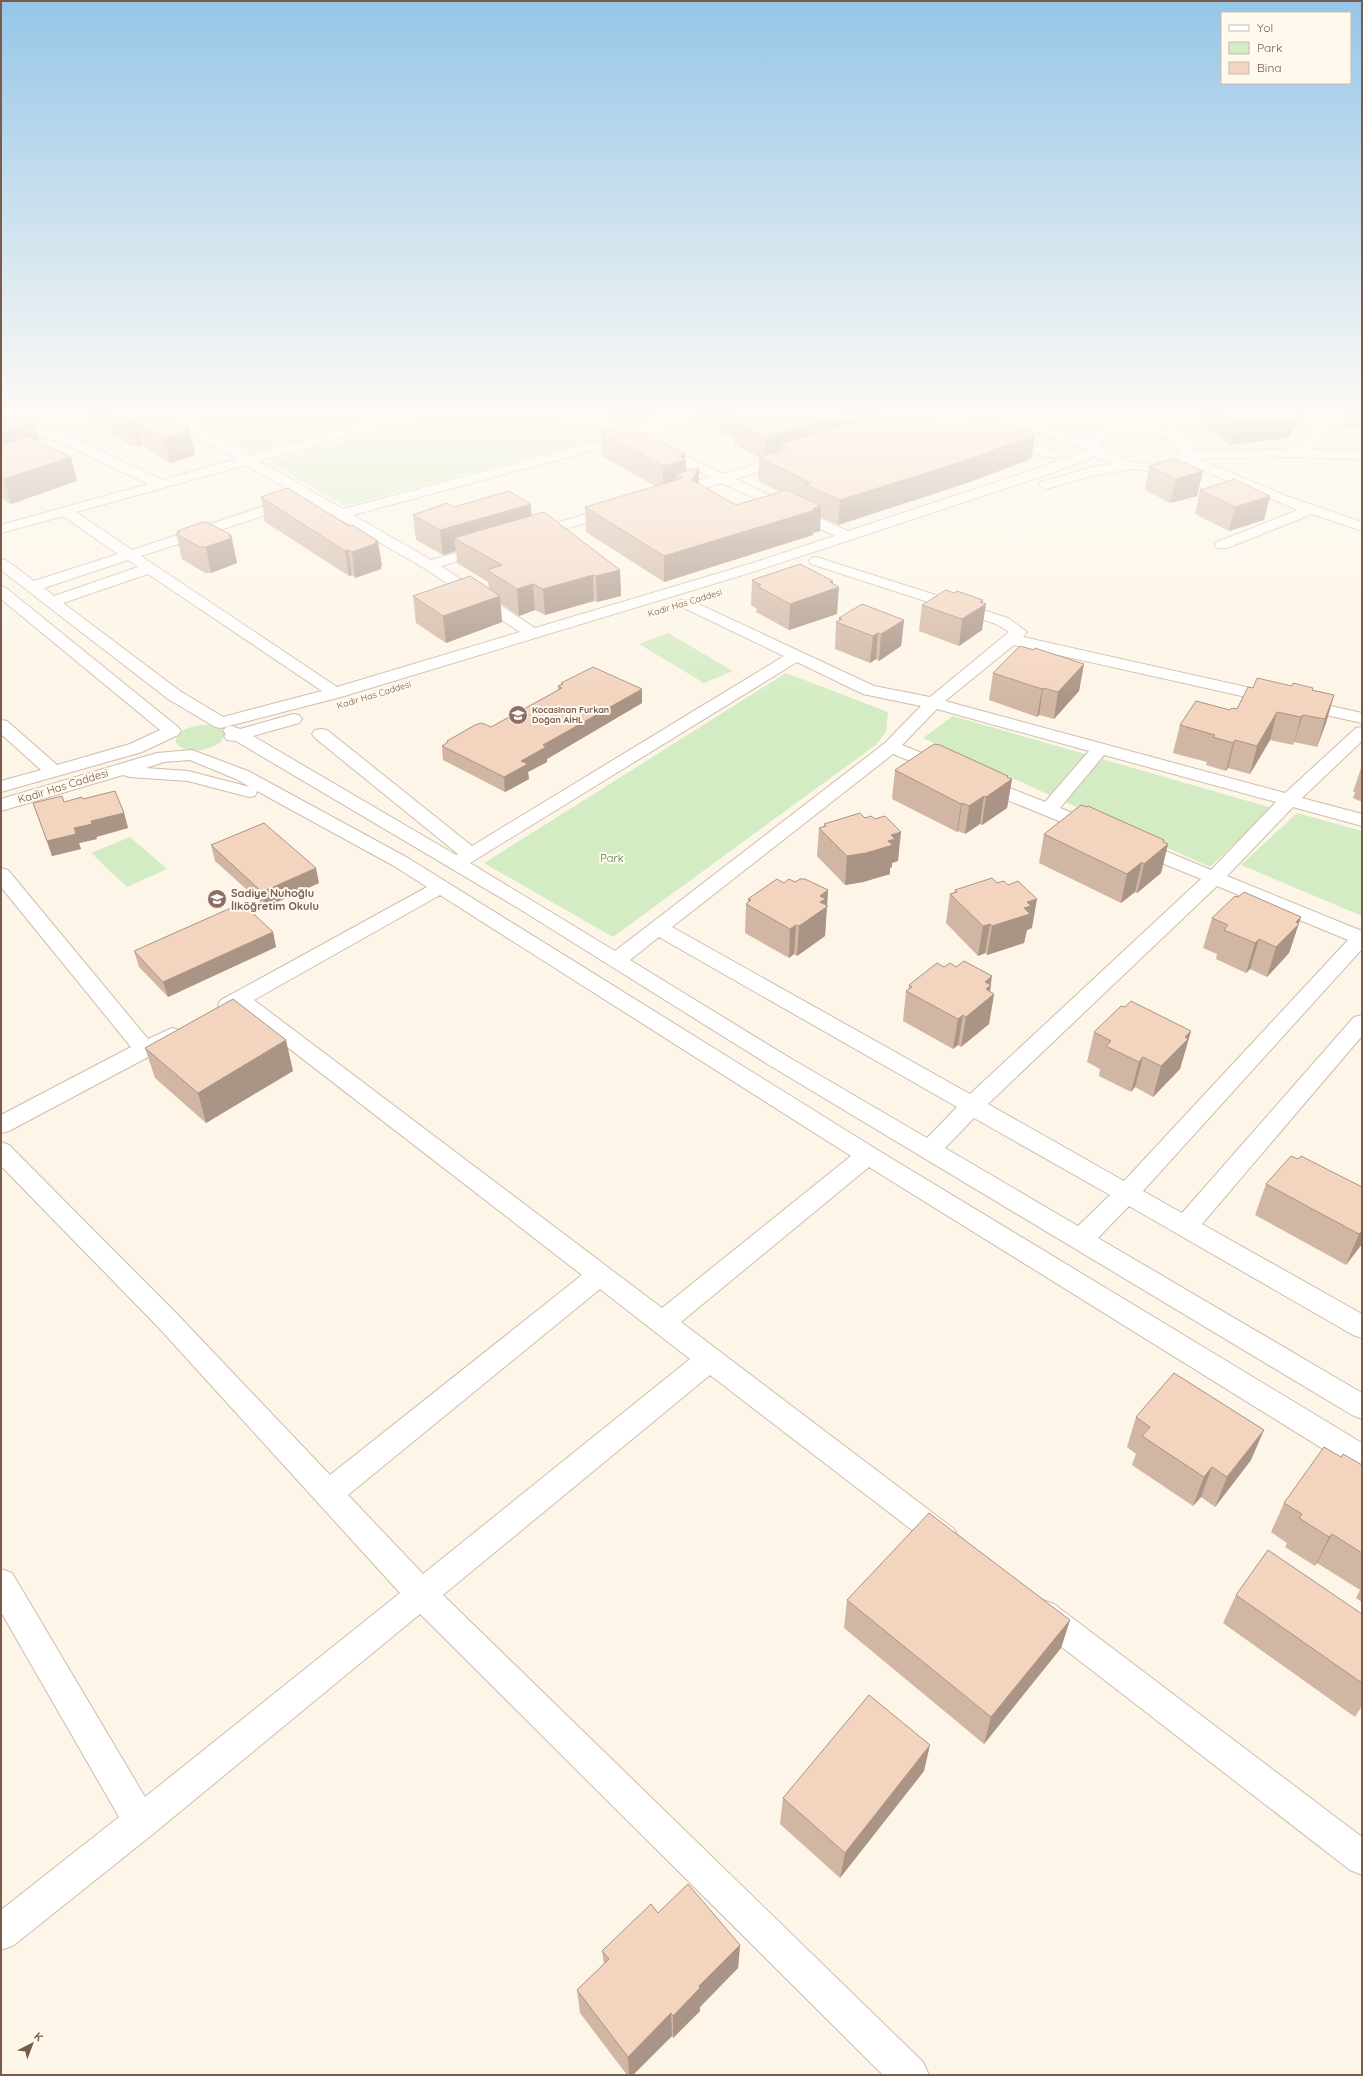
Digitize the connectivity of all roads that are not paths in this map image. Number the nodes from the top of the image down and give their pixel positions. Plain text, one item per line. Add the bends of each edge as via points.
1 (80, 508) edge
2 (274, 508) edge
3 (331, 508) edge
4 (365, 508) edge
5 (622, 508) edge
6 (787, 508) edge
7 (931, 508) edge
8 (975, 508) edge
9 (1305, 508) edge
10 (1310, 510) junction
11 (66, 512) junction
12 (342, 514) junction
13 (1362, 527) edge
14 (1, 529) edge
15 (847, 536) junction
16 (520, 538) edge
17 (497, 545) edge
18 (1222, 545) dead end
19 (130, 555) junction
20 (816, 561) junction
21 (1, 563) edge
22 (429, 565) junction
23 (150, 568) junction
24 (32, 587) junction
25 (1, 591) edge
26 (51, 602) junction
27 (684, 603) junction
28 (532, 633) junction
29 (1010, 639) junction
30 (796, 656) junction
31 (335, 693) junction
32 (933, 703) junction
33 (1362, 718) edge
34 (1, 725) edge
35 (172, 731) junction
36 (231, 731) junction
37 (1362, 732) edge
38 (321, 734) dead end
39 (891, 747) junction
40 (1100, 748) junction
41 (142, 754) junction
42 (192, 755) junction
43 (54, 772) junction
44 (109, 772) junction
45 (1, 787) edge
46 (1289, 800) junction
47 (1, 805) edge
48 (1048, 810) junction
49 (316, 815) junction
50 (1362, 820) edge
51 (464, 859) junction
52 (1, 874) edge
53 (1216, 877) junction
54 (441, 887) junction
55 (657, 927) junction
56 (1358, 946) edge
57 (615, 961) junction
58 (240, 1000) junction
59 (212, 1014) edge
60 (1362, 1022) edge
61 (192, 1024) edge
62 (144, 1049) junction
63 (972, 1106) junction
64 (1, 1125) edge
65 (929, 1150) junction
66 (1, 1151) edge
67 (868, 1155) junction
68 (1126, 1194) junction
69 (1185, 1227) junction
70 (1080, 1240) junction
71 (600, 1275) junction
72 (662, 1323) junction
73 (1362, 1328) edge
74 (710, 1359) junction
75 (1362, 1406) edge
76 (1362, 1458) edge
77 (328, 1494) junction
78 (963, 1553) edge
79 (1, 1583) edge
80 (422, 1595) junction
81 (1020, 1596) edge
82 (141, 1822) junction
83 (1362, 1858) edge
84 (1, 1932) edge
85 (910, 2075) edge

1 - 11 street
2 - 19 street
3 - 12 street
4 - 12 street
5 - 16 street
6 - 15 street
7 - 15 street, Kadir Has Caddesi
8 - 20 street, Kadir Has Caddesi
9 - 10 street
10 - 13 street
10 - 18 street
11 - 14 street
11 - 19 street
12 - 22 street
15 - 28 street, Kadir Has Caddesi via 751,568
17 - 22 street
19 - 23 street
19 - 24 street
20 - 27 street, Kadir Has Caddesi
20 - 29 street via 1002,621 1019,632
21 - 24 street
22 - 28 street
23 - 26 street
23 - 31 street
24 - 26 street
25 - 35 street
26 - 36 street via 174,695
27 - 30 street
27 - 36 street, Kadir Has Caddesi
28 - 31 street, Kadir Has Caddesi
29 - 32 street
29 - 33 street
30 - 32 street via 868,690
30 - 51 street
31 - 36 street, Kadir Has Caddesi
32 - 39 street
32 - 40 street
34 - 43 street
35 - 36 street via 200,721
35 - 41 street
35 - 42 street via 166,742 169,747 178,753
36 - 42 street via 229,742 218,750
36 - 51 street
37 - 46 street
38 - 51 street
39 - 48 street
39 - 55 street
40 - 46 street
40 - 48 street
41 - 42 street
41 - 43 street, Kadir Has Caddesi
41 - 44 street, Kadir Has Caddesi
42 - 49 street via 242,775
43 - 45 street, Kadir Has Caddesi
44 - 47 street, Kadir Has Caddesi
44 - 49 street via 157,773 200,778
46 - 50 street
46 - 53 street
48 - 53 street
49 - 54 street
51 - 57 street
52 - 62 street
53 - 56 street
53 - 63 street
54 - 58 street
54 - 67 street
55 - 57 street
55 - 63 street
56 - 68 street
57 - 65 street
58 - 59 street
58 - 71 street
60 - 69 street
61 - 62 street
62 - 64 street
63 - 65 street
63 - 68 street
65 - 70 street
66 - 77 street via 168,1321
67 - 72 street
67 - 76 street
68 - 69 street
68 - 70 street
69 - 73 street
70 - 75 street
71 - 72 street
71 - 77 street
72 - 74 street
74 - 78 street
74 - 80 street
77 - 80 street
79 - 82 street
80 - 82 street
80 - 85 street
81 - 83 street
82 - 84 street

